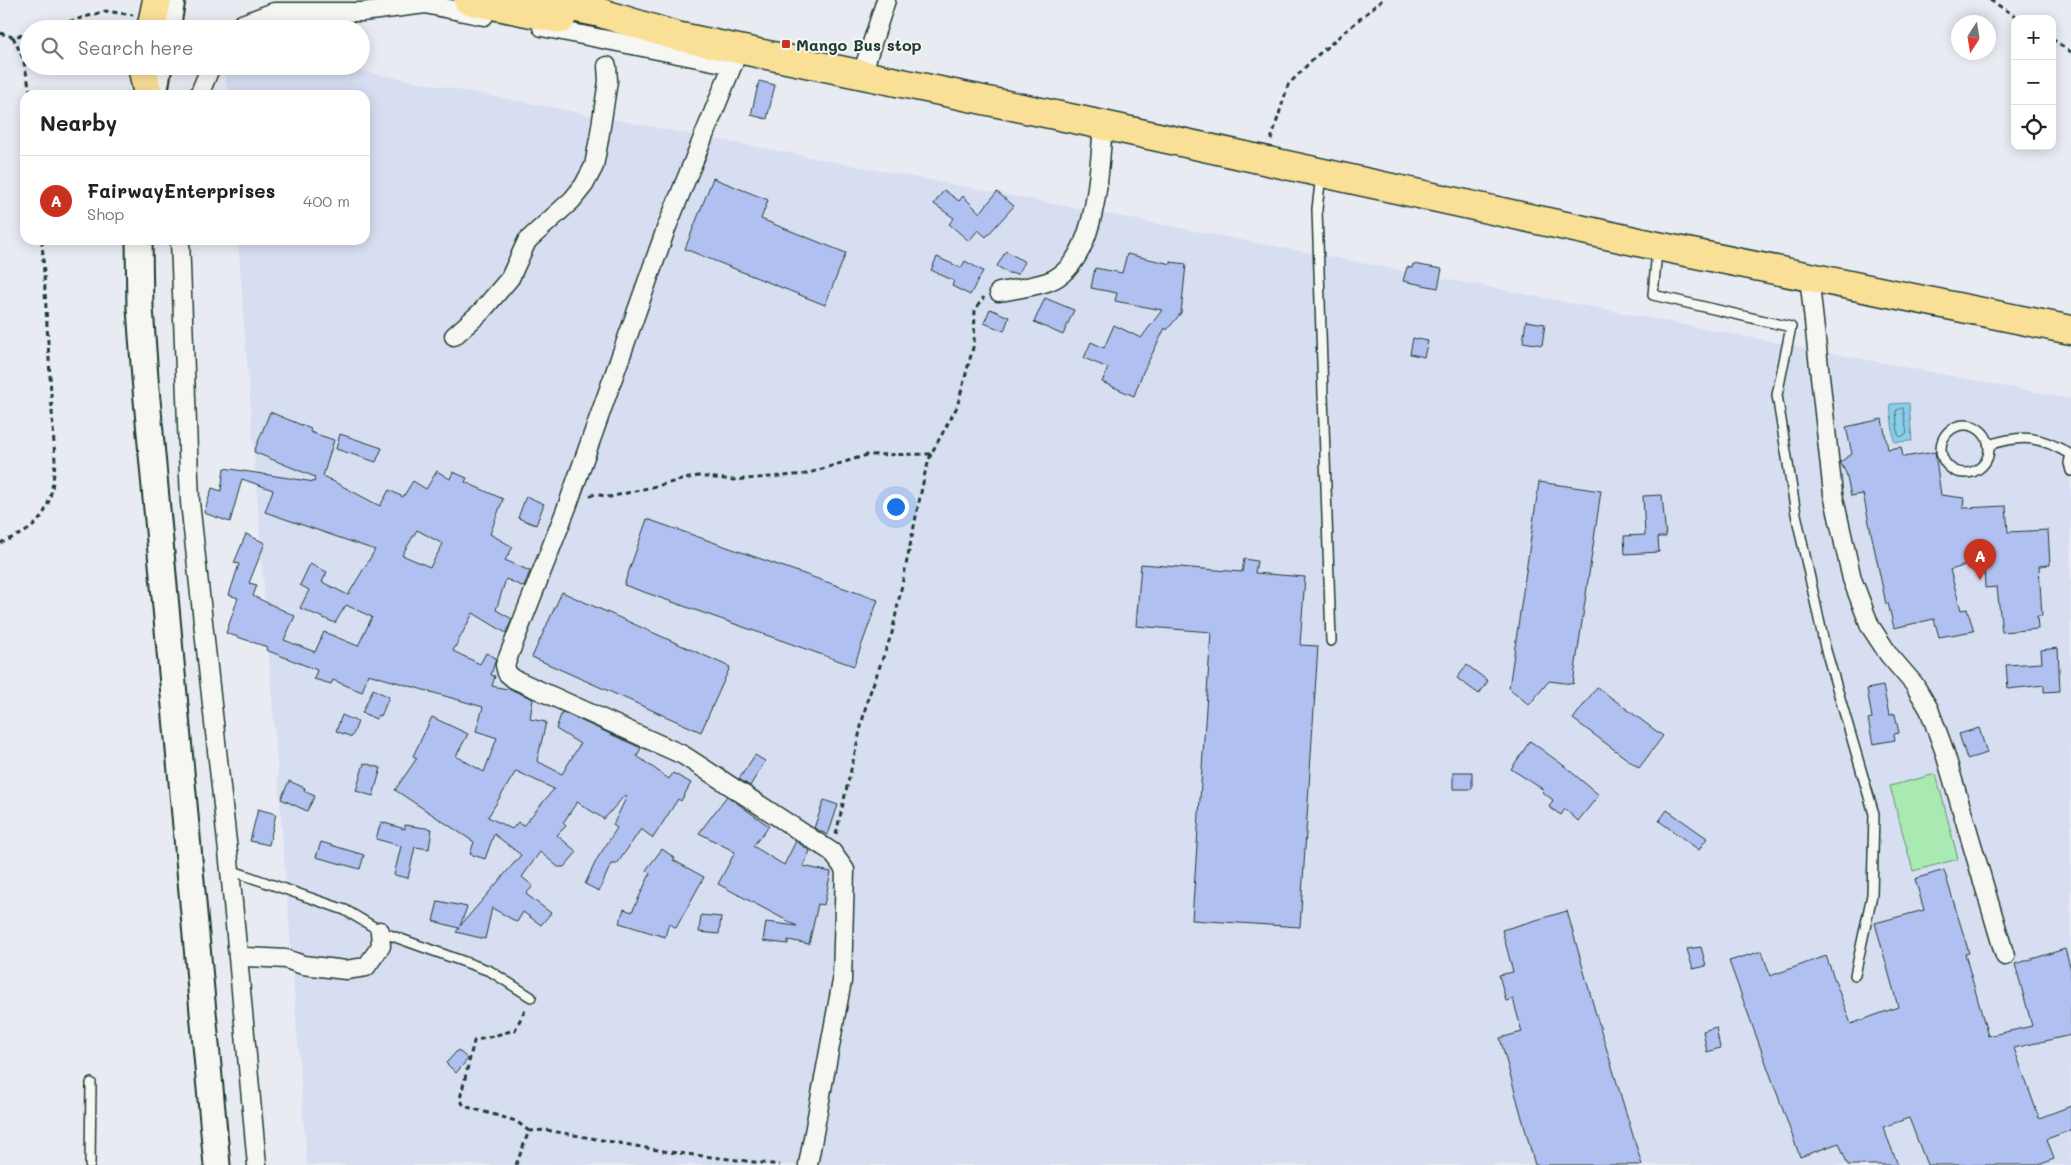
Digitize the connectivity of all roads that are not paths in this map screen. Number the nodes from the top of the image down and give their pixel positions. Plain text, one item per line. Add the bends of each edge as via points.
1 (468, 0) edge
2 (539, 0) edge
3 (886, 0) edge
4 (253, 20) edge
5 (676, 36) junction
6 (736, 57) junction
7 (607, 66) dead end
8 (862, 74) junction
9 (143, 75) edge
10 (157, 75) edge
11 (207, 75) edge
12 (147, 90) edge
13 (155, 90) edge
14 (201, 90) edge
15 (1103, 125) junction
16 (1322, 172) junction
17 (139, 245) edge
18 (180, 245) edge
19 (1657, 246) junction
20 (1809, 276) junction
21 (999, 292) road end
22 (2071, 330) edge
23 (454, 336) dead end
24 (1989, 445) junction
25 (2071, 454) edge
26 (2071, 471) edge
27 (1331, 641) dead end
28 (230, 870) junction
29 (380, 931) junction
30 (2005, 956) dead end
31 (246, 958) dead end
32 (1854, 974) dead end
33 (531, 997) road end
34 (91, 1083) dead end
35 (90, 1165) edge
36 (217, 1165) edge
37 (257, 1165) edge
38 (808, 1165) edge

1 - 5 highway via 599,27
2 - 5 highway
3 - 8 street
4 - 6 street via 274,12 362,12 425,4
5 - 6 highway
6 - 8 highway
6 - 38 street via 666,230 567,508 504,665 507,673 683,755 832,852 845,870 842,981
7 - 23 street via 608,81 594,166 584,185 528,241 510,278 481,312
8 - 15 highway
9 - 12 highway
10 - 13 main road
11 - 14 street
15 - 16 highway
15 - 21 street via 1089,228 1072,266 1049,282
16 - 19 highway
16 - 27 lane via 1317,209
17 - 36 main road via 145,378
18 - 28 street via 190,502
19 - 20 highway
19 - 32 lane via 1653,295 1791,328 1777,395 1796,514 1825,647 1874,814 1872,895
20 - 22 highway
20 - 30 street via 1833,494 1852,579 1870,626 1929,709
24 - 24 lane via 1985,462 1979,469 1962,473 1946,464 1940,448 1948,432 1964,424 1980,430
24 - 25 lane via 2027,437 2052,443
25 - 26 lane
28 - 29 lane via 345,910
28 - 37 street
29 - 31 street via 382,946 366,967 346,970 303,965 286,959
29 - 33 lane via 490,971
34 - 35 lane

